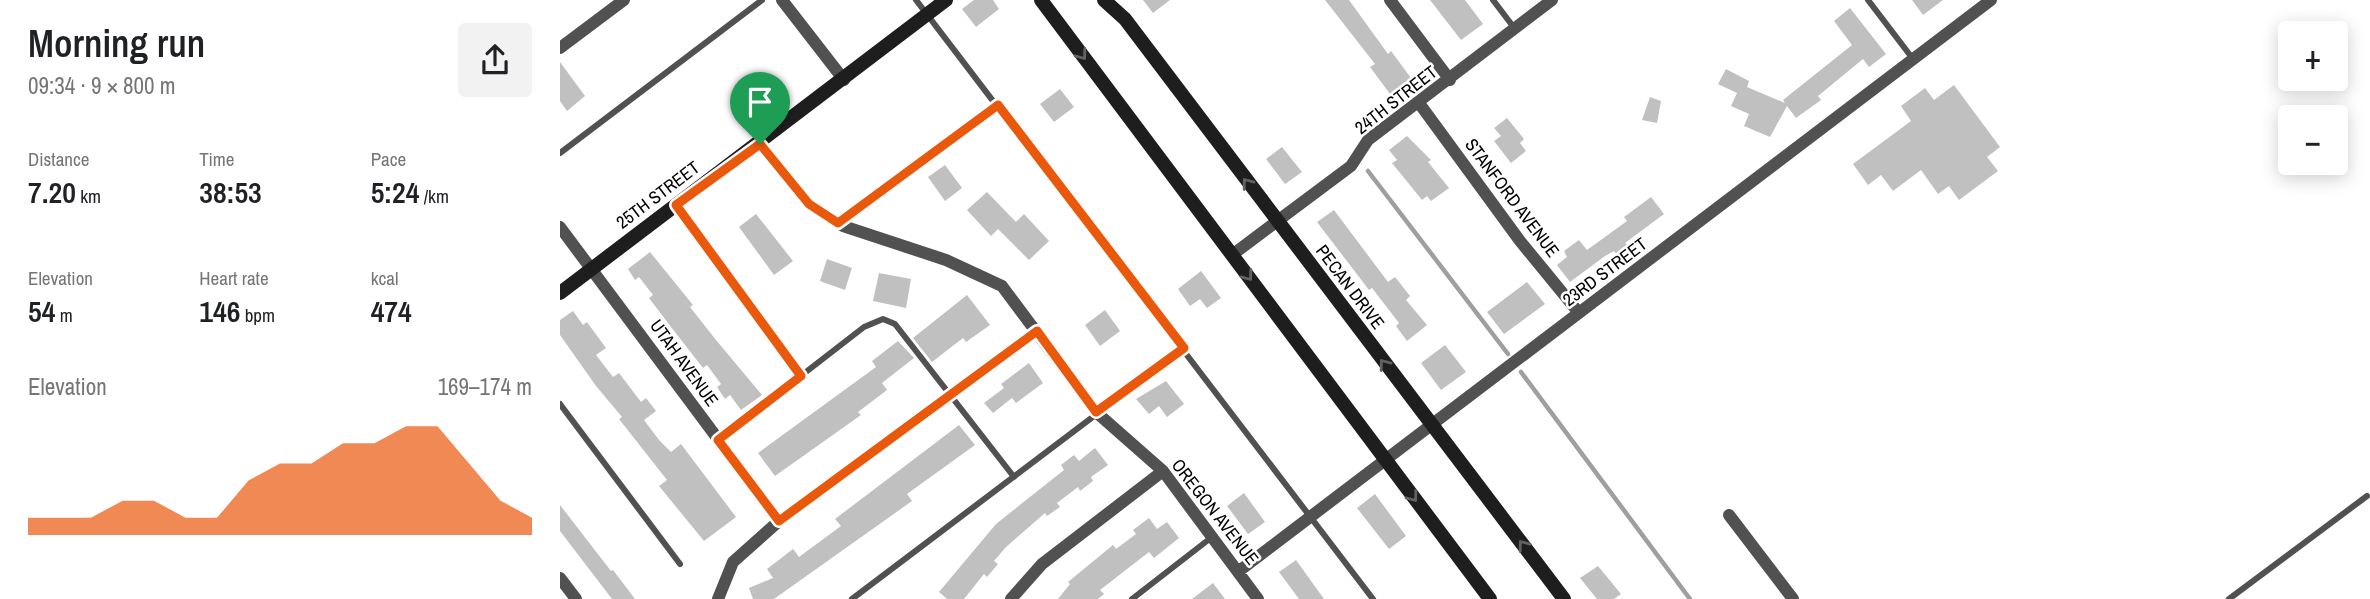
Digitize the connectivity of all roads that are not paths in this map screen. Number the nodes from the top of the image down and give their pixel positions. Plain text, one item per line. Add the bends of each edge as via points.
1 (624, 0) edge
2 (762, 0) edge
3 (782, 0) edge
4 (916, 0) edge
5 (946, 0) edge
6 (1041, 0) edge
7 (1104, 0) edge
8 (1112, 0) edge
9 (1390, 0) edge
10 (1493, 0) edge
11 (1552, 0) edge
12 (1868, 0) edge
13 (1991, 0) edge
14 (927, 15) junction
15 (1125, 19) junction
16 (1515, 29) junction
17 (560, 48) edge
18 (1913, 60) junction
19 (844, 80) junction
20 (1450, 80) junction
21 (1419, 103) junction
22 (998, 105) junction
23 (760, 144) junction
24 (560, 153) edge
25 (676, 205) junction
26 (838, 223) junction
27 (1277, 223) junction
28 (560, 227) edge
29 (1232, 255) junction
30 (594, 268) junction
31 (560, 293) edge
32 (1580, 313) junction
33 (1037, 331) junction
34 (1184, 348) junction
35 (801, 376) junction
36 (950, 393) junction
37 (560, 404) edge
38 (1096, 412) junction
39 (1430, 425) junction
40 (718, 440) junction
41 (1384, 459) junction
42 (1163, 471) junction
43 (1014, 477) junction
44 (2367, 496) dead end
45 (1730, 515) dead end
46 (1311, 516) junction
47 (779, 521) junction
48 (1213, 537) junction
49 (680, 564) dead end
50 (1238, 571) junction
51 (560, 578) edge
52 (576, 599) edge
53 (718, 599) edge
54 (852, 599) edge
55 (1012, 599) edge
56 (1132, 599) edge
57 (1258, 599) edge
58 (1373, 599) edge
59 (1490, 599) edge
60 (1564, 599) edge
61 (1793, 599) edge
62 (2229, 599) edge

1 - 17 street
2 - 24 lane
3 - 19 street
4 - 14 lane
5 - 14 main road, 25TH STREET
6 -> 29 main road
7 - 15 main road, PECAN DRIVE
8 - 15 main road
9 - 20 street
10 - 16 lane
11 - 16 street, 24TH STREET
12 - 18 lane
13 - 18 street, 23RD STREET
14 - 19 main road, 25TH STREET
14 - 22 lane
27 -> 15 main road, PECAN DRIVE
16 - 20 street, 24TH STREET
18 - 32 street, 23RD STREET
19 - 23 main road, 25TH STREET
20 - 21 street, 24TH STREET
21 - 27 street, 24TH STREET via 1368,140 1351,166
21 - 32 street, STANFORD AVENUE via 1520,241
22 - 26 lane
22 - 34 lane
23 - 25 main road, 25TH STREET
23 - 26 street, OREGON AVENUE via 809,204
25 - 30 main road, 25TH STREET
25 - 35 lane
26 - 33 street, OREGON AVENUE via 946,260 1002,286
27 - 29 street, 24TH STREET
39 -> 27 main road, PECAN DRIVE
28 - 30 street, UTAH AVENUE
29 -> 41 main road
30 - 31 main road, 25TH STREET
30 - 40 street, UTAH AVENUE
32 - 39 street, 23RD STREET
33 - 36 street
33 - 38 street, OREGON AVENUE
34 - 38 lane
34 - 46 lane
35 - 36 lane via 864,327 883,319 895,324
35 - 40 lane
36 - 43 lane
36 - 47 street
37 - 49 lane
38 - 42 street, OREGON AVENUE
38 - 43 lane
39 - 41 street, 23RD STREET
60 -> 39 main road, PECAN DRIVE
40 - 47 street, UTAH AVENUE
41 - 46 street, 23RD STREET
41 -> 59 main road
42 - 48 street, OREGON AVENUE
42 - 55 street via 1042,564
43 - 54 lane
44 - 62 lane
45 - 61 street
46 - 50 street, 23RD STREET
46 - 58 lane
47 - 53 street via 733,562
48 - 50 street, OREGON AVENUE
48 - 56 lane
50 - 57 street, OREGON AVENUE
51 - 52 street

